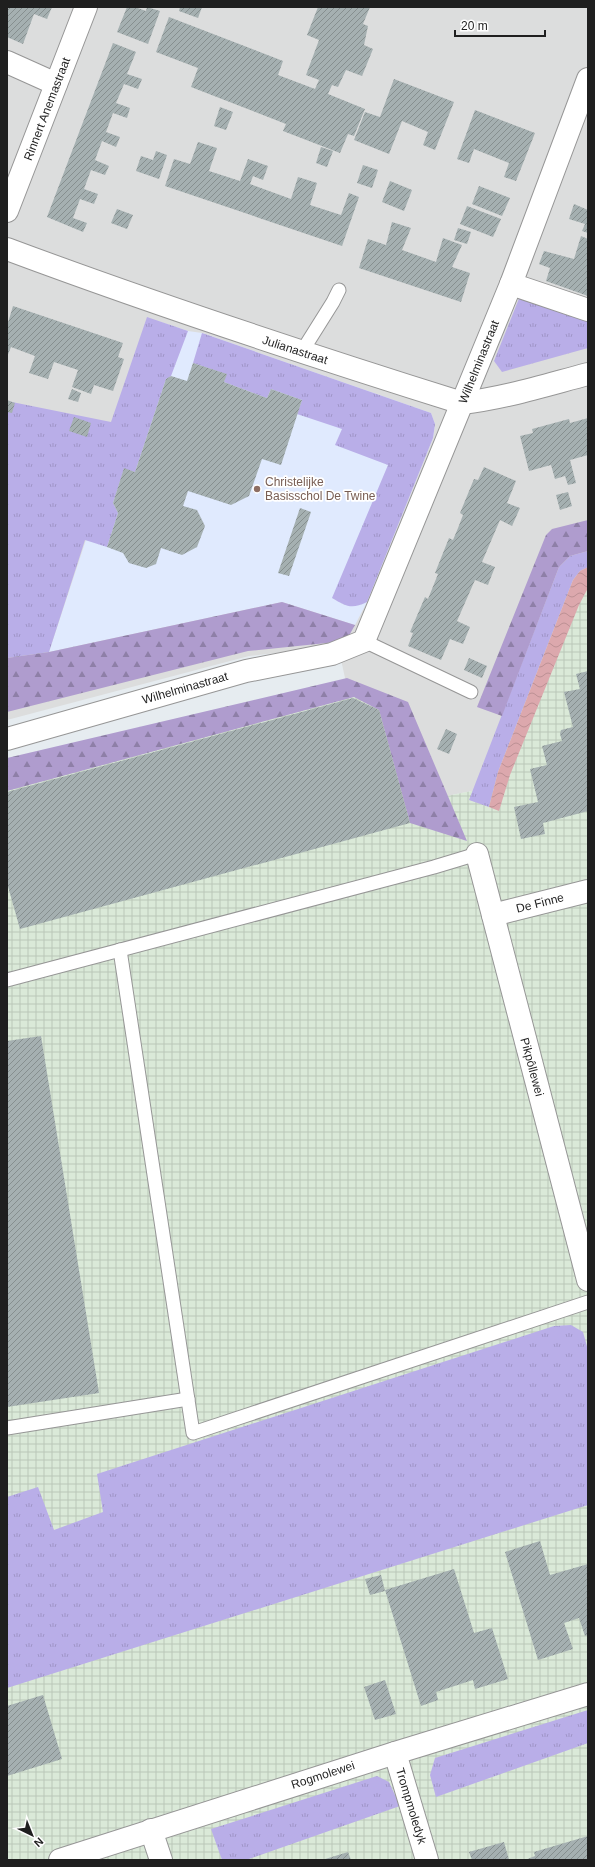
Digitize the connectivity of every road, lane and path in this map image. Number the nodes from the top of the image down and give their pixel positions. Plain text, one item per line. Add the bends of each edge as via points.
1 (86, 7) edge
2 (7, 62) edge
3 (588, 79) edge
4 (56, 84) junction
5 (7, 211) edge
6 (7, 249) edge
7 (511, 284) junction
8 (339, 290) dead end
9 (588, 310) edge
10 (301, 353) junction
11 (588, 374) edge
12 (462, 403) junction
13 (364, 641) junction
14 (471, 692) dead end
15 (7, 739) edge
16 (477, 854) joint
17 (588, 891) edge
18 (493, 915) junction
19 (120, 950) junction
20 (7, 980) edge
21 (588, 1280) edge
22 (588, 1302) edge
23 (188, 1399) junction
24 (7, 1428) edge
25 (588, 1694) edge
26 (394, 1753) junction
27 (151, 1830) junction
28 (60, 1860) edge
29 (161, 1860) edge
30 (427, 1860) edge

1 - 4 street, Rinnert Anemastraat
2 - 4 street
3 - 7 street, Wilhelminastraat
4 - 5 street, Rinnert Anemastraat
6 - 10 street, Julianastraat
7 - 9 street
7 - 12 street, Wilhelminastraat
8 - 10 lane
10 - 12 street, Julianastraat
11 - 12 street, Julianastraat via 485,401
12 - 13 street, Wilhelminastraat
13 - 14 lane
13 - 15 street, Wilhelminastraat via 332,654 246,671
16 - 18 street, Pikpôllewei
16 - 19 lane
17 - 18 street, De Finne
18 - 21 street, Pikpôllewei
19 - 20 lane
19 - 23 lane
22 - 23 lane via 193,1433
23 - 24 lane
25 - 26 street, Rogmolewei
26 - 27 street, Rogmolewei
26 - 30 street, Trompmoledyk
27 - 28 street, Rogmolewei
27 - 29 street

